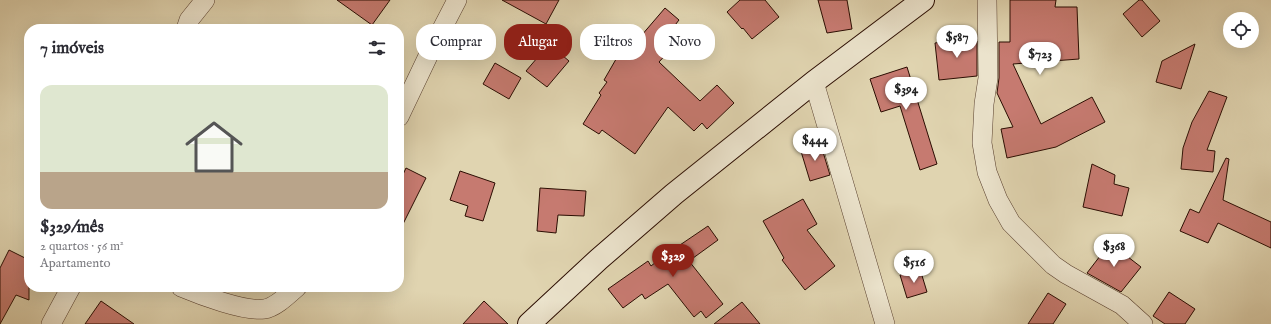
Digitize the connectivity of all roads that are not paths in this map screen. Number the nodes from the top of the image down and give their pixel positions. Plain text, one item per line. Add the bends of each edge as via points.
1 (205, 0) edge
2 (458, 0) edge
3 (923, 0) edge
4 (987, 0) edge
5 (188, 24) edge
6 (814, 82) junction
7 (404, 106) edge
8 (68, 292) edge
9 (196, 292) edge
10 (291, 292) edge
11 (51, 324) edge
12 (529, 324) edge
13 (885, 324) edge
14 (1143, 324) edge

1 - 5 street
2 - 7 street
3 - 6 street
4 - 14 street via 988,78 982,143 987,172 998,200 1011,223 1053,265 1122,305
6 - 12 street via 674,194 599,258
6 - 13 street
8 - 11 street
9 - 10 street via 242,308 265,309

